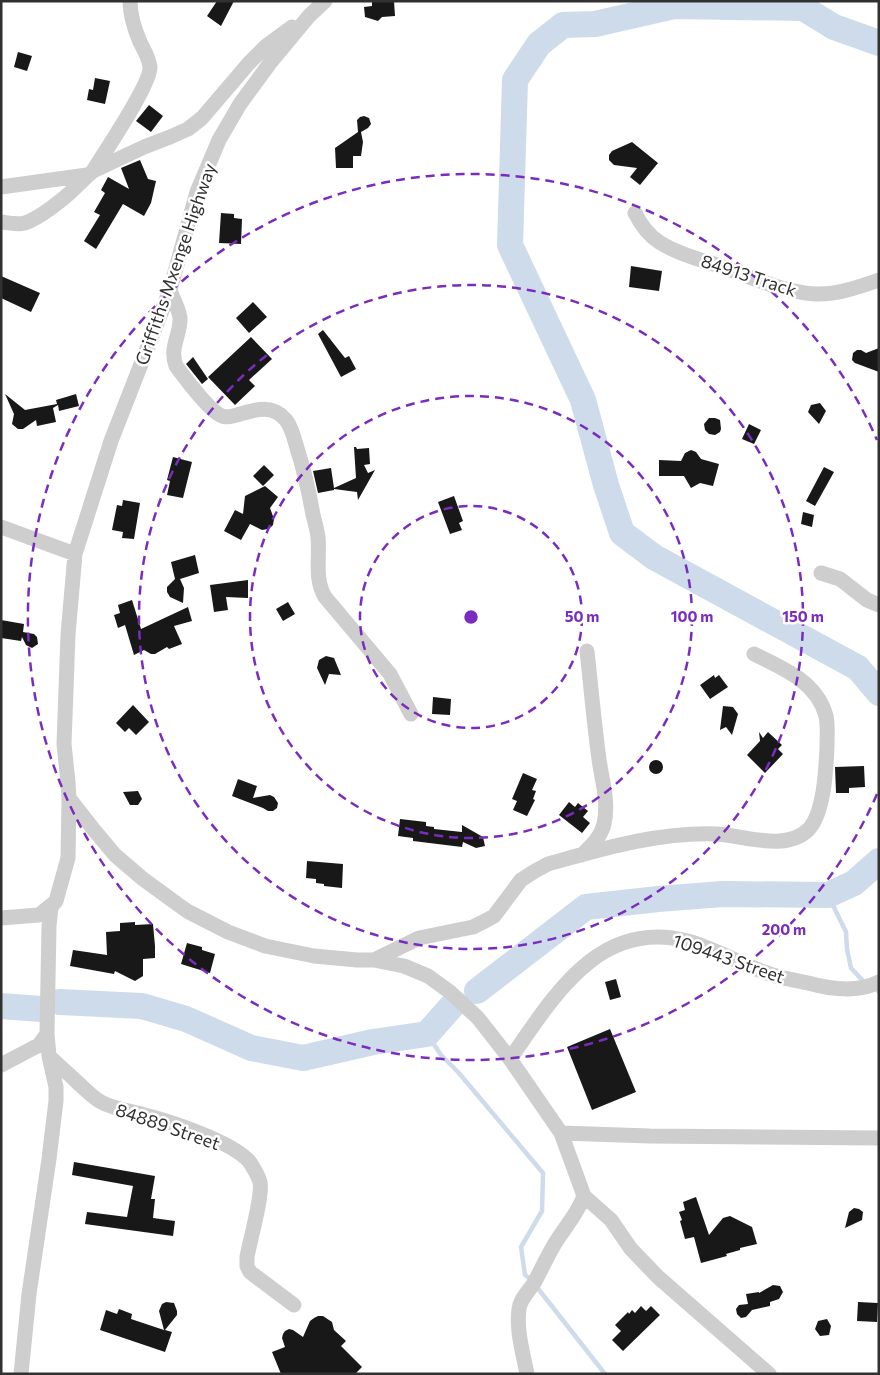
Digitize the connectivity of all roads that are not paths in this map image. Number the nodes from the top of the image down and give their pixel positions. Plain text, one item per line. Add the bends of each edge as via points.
1 (130, 1) edge
2 (324, 1) edge
3 (309, 16) junction
4 (90, 173) junction
5 (1, 186) edge
6 (636, 213) dead end
7 (1, 222) edge
8 (879, 280) edge
9 (170, 290) junction
10 (1, 527) edge
11 (74, 554) junction
12 (821, 573) dead end
13 (879, 605) edge
14 (587, 651) dead end
15 (754, 654) dead end
16 (411, 714) dead end
17 (69, 798) junction
18 (582, 855) junction
19 (56, 900) junction
20 (1, 918) edge
21 (374, 960) junction
22 (879, 982) edge
23 (47, 1034) junction
24 (49, 1056) junction
25 (510, 1059) junction
26 (1, 1065) edge
27 (561, 1133) junction
28 (879, 1138) edge
29 (584, 1196) junction
30 (294, 1305) dead end
31 (21, 1374) edge
32 (527, 1374) edge
33 (770, 1374) edge

1 - 4 street via 130,15 149,63 149,75
2 - 3 street, Griffiths Mxenge Highway
3 - 4 street via 266,46 202,118 188,129
3 - 9 street, Griffiths Mxenge Highway via 240,104 219,140 197,192
4 - 5 street
4 - 7 street via 40,215 24,223
6 - 8 street, 84913 Track via 648,234 660,242 778,287 818,294 843,291
9 - 11 street, Griffiths Mxenge Highway via 111,441
9 - 16 street via 180,318 174,360 207,404 220,416 227,417 270,409 286,420 292,429 318,537 320,589 390,674
10 - 11 street
11 - 17 street, Griffiths Mxenge Highway via 64,744
12 - 13 street via 840,579
14 - 18 street via 606,802 600,834
15 - 18 street via 804,682 821,703 827,718 820,810 808,830 781,842 717,834 661,837
17 - 19 street, Griffiths Mxenge Highway via 68,858
17 - 21 street via 115,855 187,911 265,946 314,956
18 - 21 street via 535,870 485,922 419,938
19 - 20 street via 39,915
19 - 23 street, Griffiths Mxenge Highway via 51,906 49,926
21 - 25 street via 404,966 428,976 450,992 478,1018
22 - 25 street, 109443 Street via 850,989 819,986 766,973 692,942 664,937 624,942 602,952 578,970 543,1010
23 - 24 street, Griffiths Mxenge Highway
23 - 26 street via 39,1045
24 - 30 street, 84889 Street via 101,1102 184,1127 224,1144 250,1162 260,1183 260,1194 247,1266 257,1278
24 - 31 street, Griffiths Mxenge Highway via 56,1101 28,1294
25 - 27 street
27 - 28 street
27 - 29 street
29 - 32 street via 580,1208 554,1245 519,1307 520,1340
29 - 33 street via 610,1220 631,1249 658,1277

